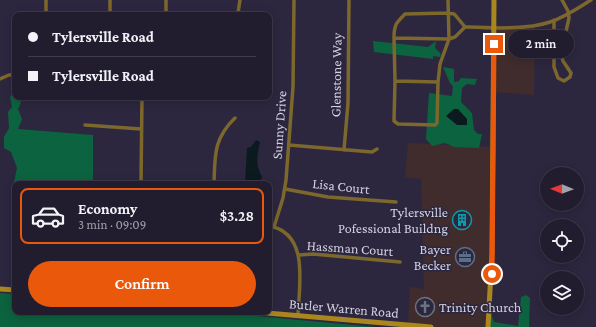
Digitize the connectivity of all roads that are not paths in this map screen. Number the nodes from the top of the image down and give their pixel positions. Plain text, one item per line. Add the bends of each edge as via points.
1 (46, 0) edge
2 (110, 0) edge
3 (166, 0) edge
4 (240, 0) edge
5 (294, 0) edge
6 (349, 0) edge
7 (448, 0) edge
8 (494, 0) edge
9 (562, 0) edge
10 (591, 0) edge
11 (46, 12) edge
12 (110, 12) edge
13 (166, 12) edge
14 (238, 12) edge
15 (448, 13) junction
16 (569, 14) junction
17 (554, 20) junction
18 (464, 27) junction
19 (494, 27) junction
20 (394, 38) junction
21 (449, 38) junction
22 (12, 76) edge
23 (0, 79) edge
24 (395, 81) junction
25 (438, 82) junction
26 (142, 100) edge
27 (235, 118) dead end
28 (86, 125) dead end
29 (142, 129) junction
30 (289, 145) junction
31 (377, 149) dead end
32 (344, 150) junction
33 (141, 181) edge
34 (214, 181) edge
35 (285, 189) junction
36 (396, 202) dead end
37 (274, 226) joint
38 (299, 256) junction
39 (400, 262) dead end
40 (0, 289) edge
41 (12, 290) edge
42 (272, 314) edge
43 (298, 316) junction
44 (431, 327) edge
45 (488, 327) edge

1 - 11 street
2 - 12 street
3 - 13 street
4 - 14 street
5 - 30 street, Sunny Drive
6 - 32 street, Glenstone Way via 348,102
7 - 15 street
8 - 19 main road
9 - 16 street
10 - 16 street
15 - 18 street via 454,14
15 - 20 street via 405,14 394,28
15 - 21 street
16 - 17 street
16 - 17 street via 561,54 571,75 564,81 558,78 554,70
17 - 19 street via 528,26
18 - 19 street
18 - 21 street via 455,37
19 - 45 main road via 492,260
20 - 21 street
20 - 24 street
21 - 25 street via 440,64
22 - 23 street
24 - 25 street
24 - 25 street via 394,121 398,124 437,123
26 - 29 street
27 - 34 street via 224,131 216,148
28 - 29 street
29 - 33 street
30 - 32 street
30 - 35 street, Sunny Drive
31 - 32 street via 372,152
35 - 36 street, Lisa Court via 321,196
35 - 37 street, Sunny Drive
37 - 38 street via 290,237
38 - 39 street, Hassman Court via 313,254
38 - 43 street
40 - 41 main road
42 - 43 main road, Butler Warren Road
43 - 44 main road, Butler Warren Road

